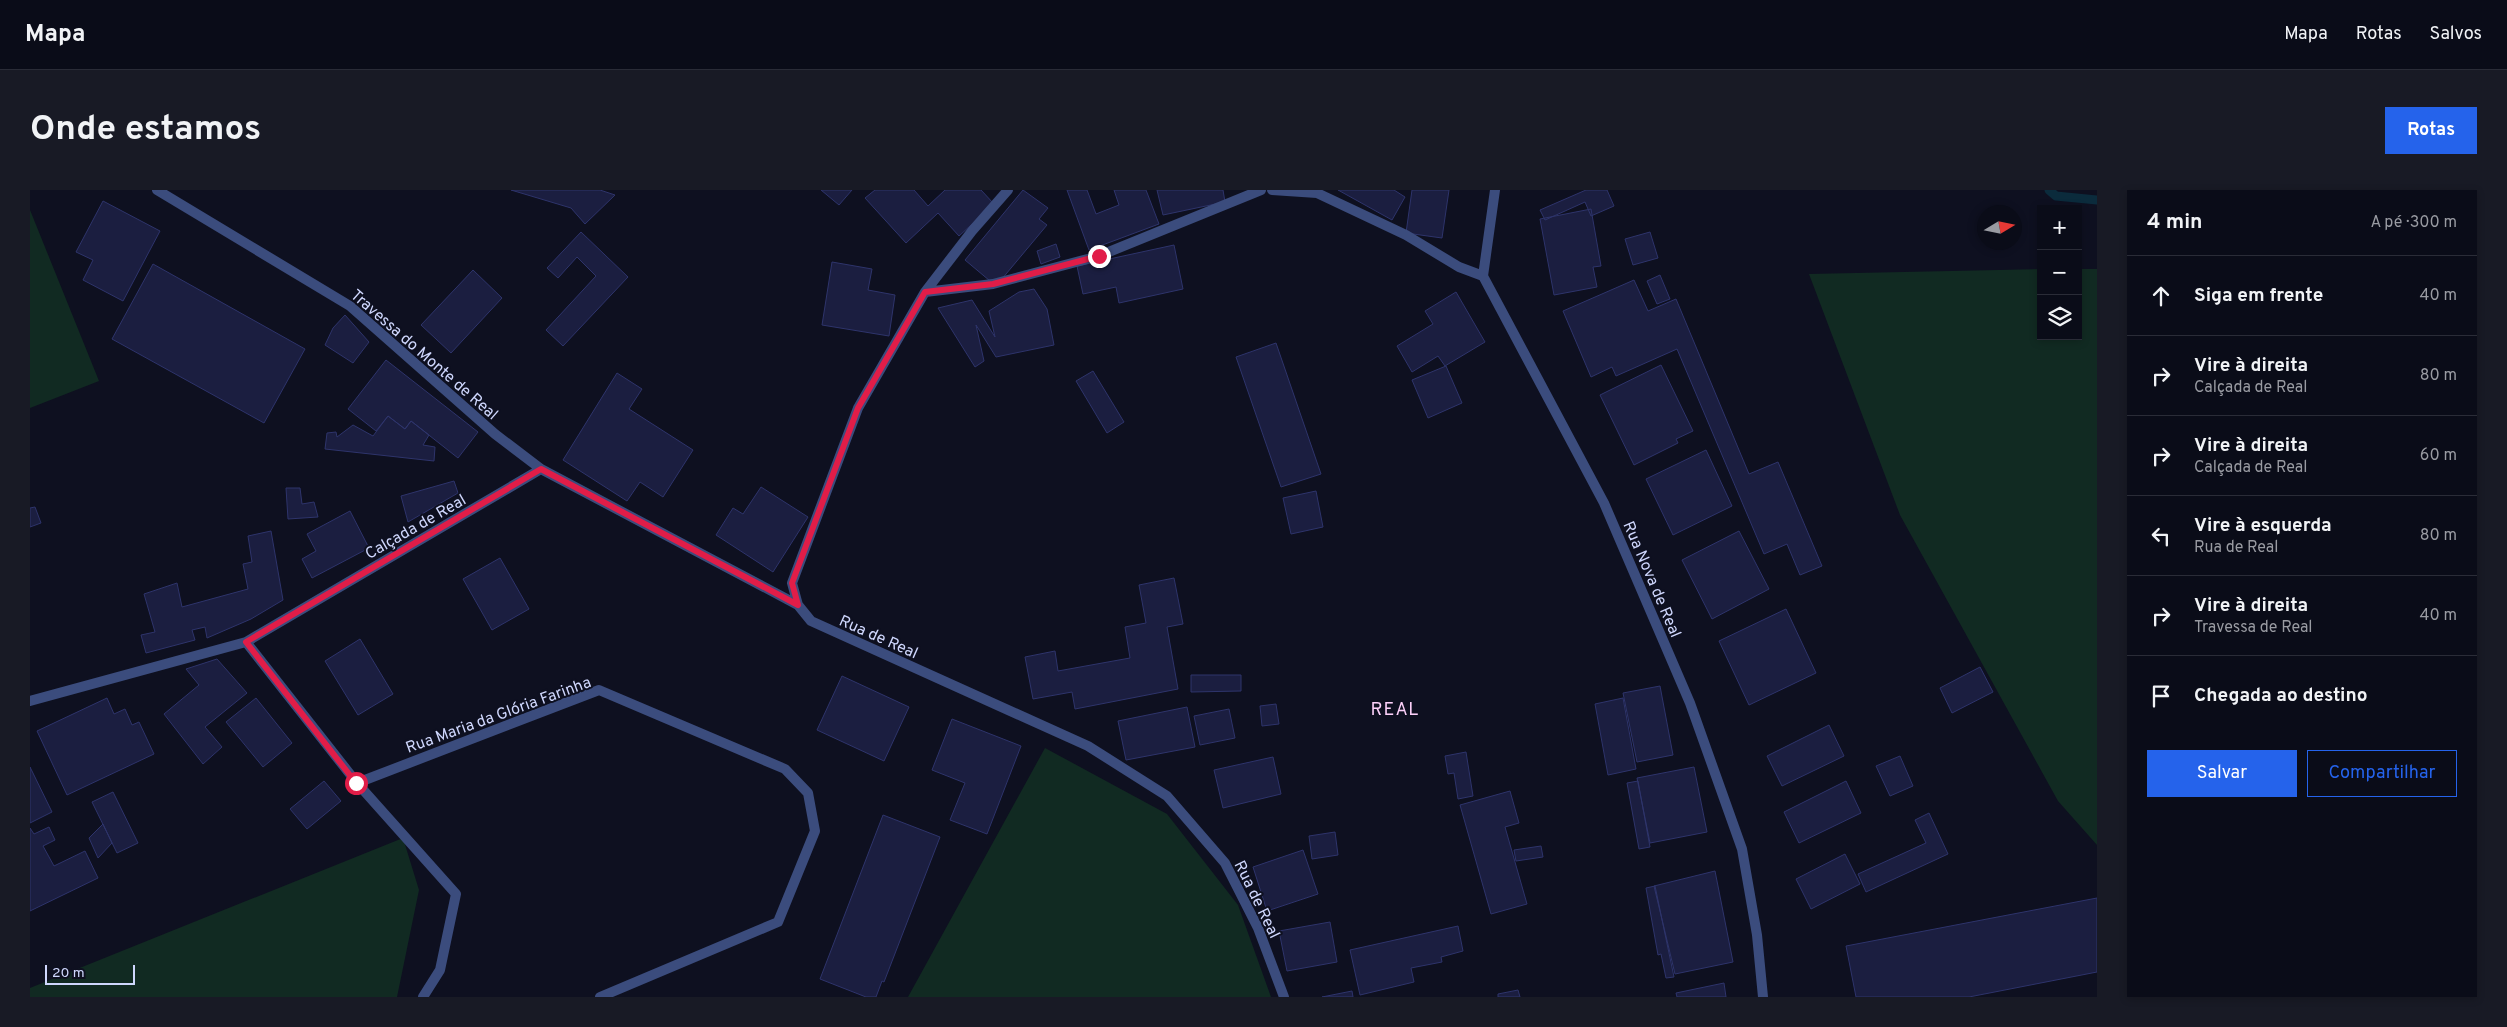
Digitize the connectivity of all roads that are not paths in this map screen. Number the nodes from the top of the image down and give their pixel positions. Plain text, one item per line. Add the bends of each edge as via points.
1 (157, 190) edge
2 (1008, 190) edge
3 (1261, 190) edge
4 (1272, 190) edge
5 (1495, 190) edge
6 (1483, 276) junction
7 (925, 292) junction
8 (541, 469) junction
9 (798, 605) junction
10 (246, 642) junction
11 (30, 701) edge
12 (356, 783) junction
13 (423, 997) edge
14 (600, 997) edge
15 (1284, 997) edge
16 (1763, 997) edge

1 - 8 street, Travessa do Monte de Real via 350,306 495,434
2 - 7 street
3 - 7 street via 1099,256 993,284
4 - 6 street via 1317,193
5 - 6 street
6 - 16 street, Rua Nova de Real via 1604,503 1690,703 1742,849 1757,935
7 - 9 street via 858,408 792,583
8 - 9 street
8 - 10 street, Calçada de Real
9 - 15 street, Rua de Real via 810,621 1088,746 1167,796 1225,863 1258,928
10 - 11 street, Calçada de Real
10 - 12 street
12 - 13 street via 456,894 440,970
12 - 14 street, Rua Maria da Glória Farinha via 599,690 784,769 808,792 816,831 778,922

